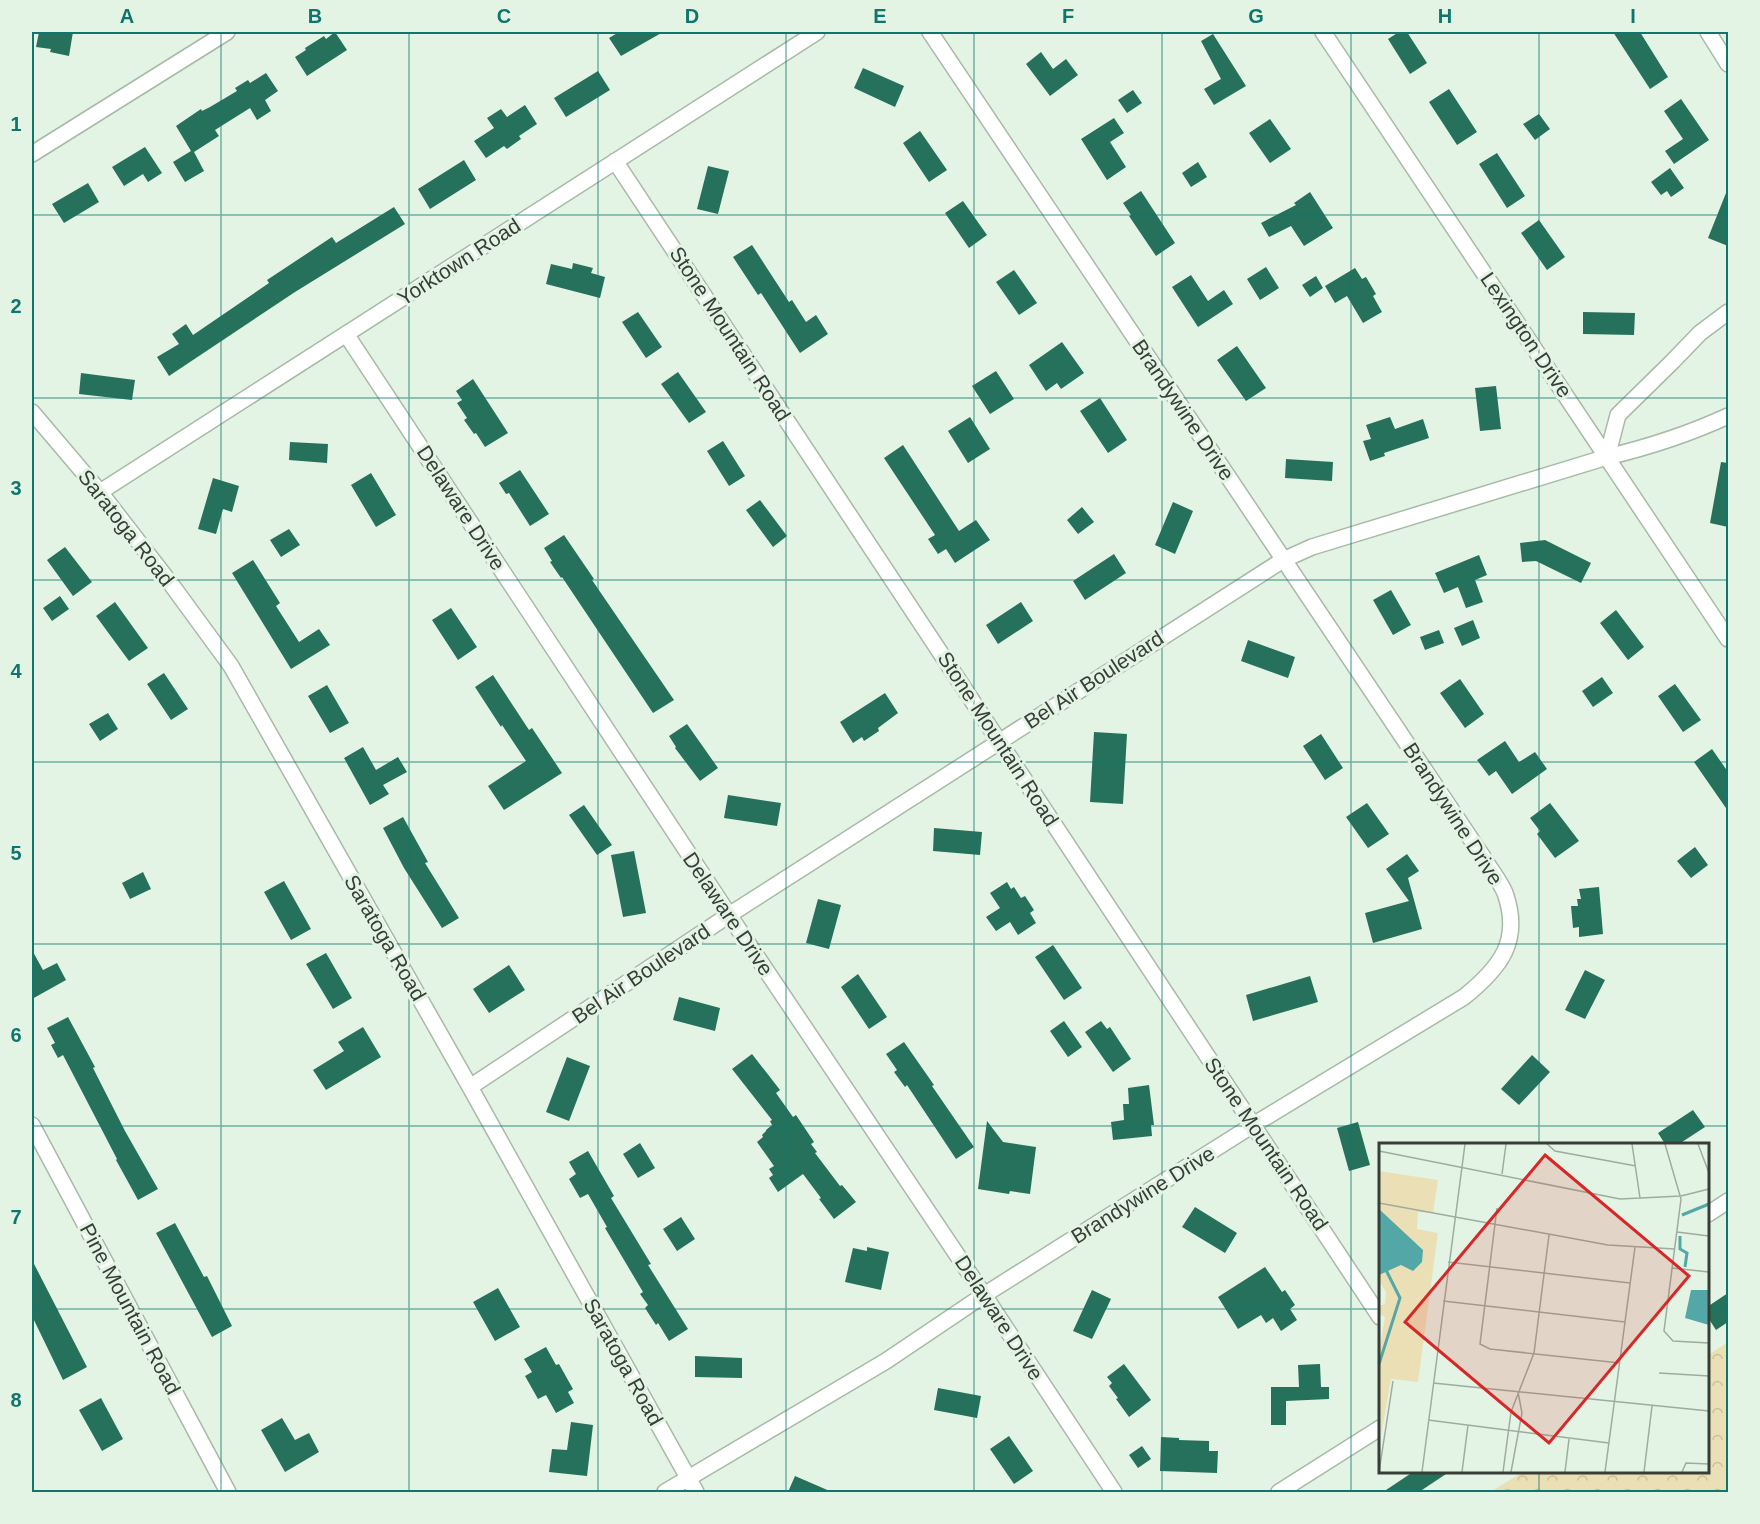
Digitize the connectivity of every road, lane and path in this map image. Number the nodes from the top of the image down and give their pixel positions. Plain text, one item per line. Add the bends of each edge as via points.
1 (227, 32) edge
2 (817, 32) edge
3 (930, 32) edge
4 (1323, 32) edge
5 (1708, 32) edge
6 (1728, 64) edge
7 (33, 149) edge
8 (615, 161) junction
9 (1728, 312) edge
10 (346, 334) junction
11 (32, 412) edge
12 (1728, 416) edge
13 (1607, 457) junction
14 (100, 492) junction
15 (1283, 560) junction
16 (1728, 639) edge
17 (999, 741) junction
18 (729, 915) junction
19 (470, 1087) junction
20 (32, 1125) edge
21 (1253, 1125) junction
22 (1728, 1201) edge
23 (1709, 1213) edge
24 (984, 1295) junction
25 (1379, 1315) edge
26 (1379, 1429) edge
27 (692, 1486) edge
28 (228, 1492) edge
29 (665, 1492) edge
30 (1114, 1492) edge
31 (1279, 1492) edge

1 - 7 street
2 - 8 street, Yorktown Road
3 - 15 street, Brandywine Drive
4 - 13 street, Lexington Drive
5 - 6 street
8 - 10 street, Yorktown Road
8 - 17 street, Stone Mountain Road
9 - 13 street via 1700,333 1618,415
10 - 14 street, Yorktown Road
10 - 18 street, Delaware Drive
11 - 14 street, Saratoga Road
12 - 13 street, Bel Air Boulevard via 1699,429
13 - 15 street, Bel Air Boulevard
13 - 16 street, Lexington Drive
14 - 19 street, Saratoga Road via 231,666
15 - 17 street, Bel Air Boulevard
15 - 21 street, Brandywine Drive via 1483,857 1504,891 1511,915 1508,945 1498,965 1478,986
17 - 18 street, Bel Air Boulevard
17 - 21 street, Stone Mountain Road
18 - 19 street, Bel Air Boulevard
18 - 24 street, Delaware Drive
19 - 27 street, Saratoga Road
20 - 28 street, Pine Mountain Road
21 - 24 street, Brandywine Drive
21 - 25 street, Stone Mountain Road
22 - 23 street
24 - 27 street, Brandywine Drive
24 - 30 street, Delaware Drive
26 - 31 street
27 - 29 street, Brandywine Drive

